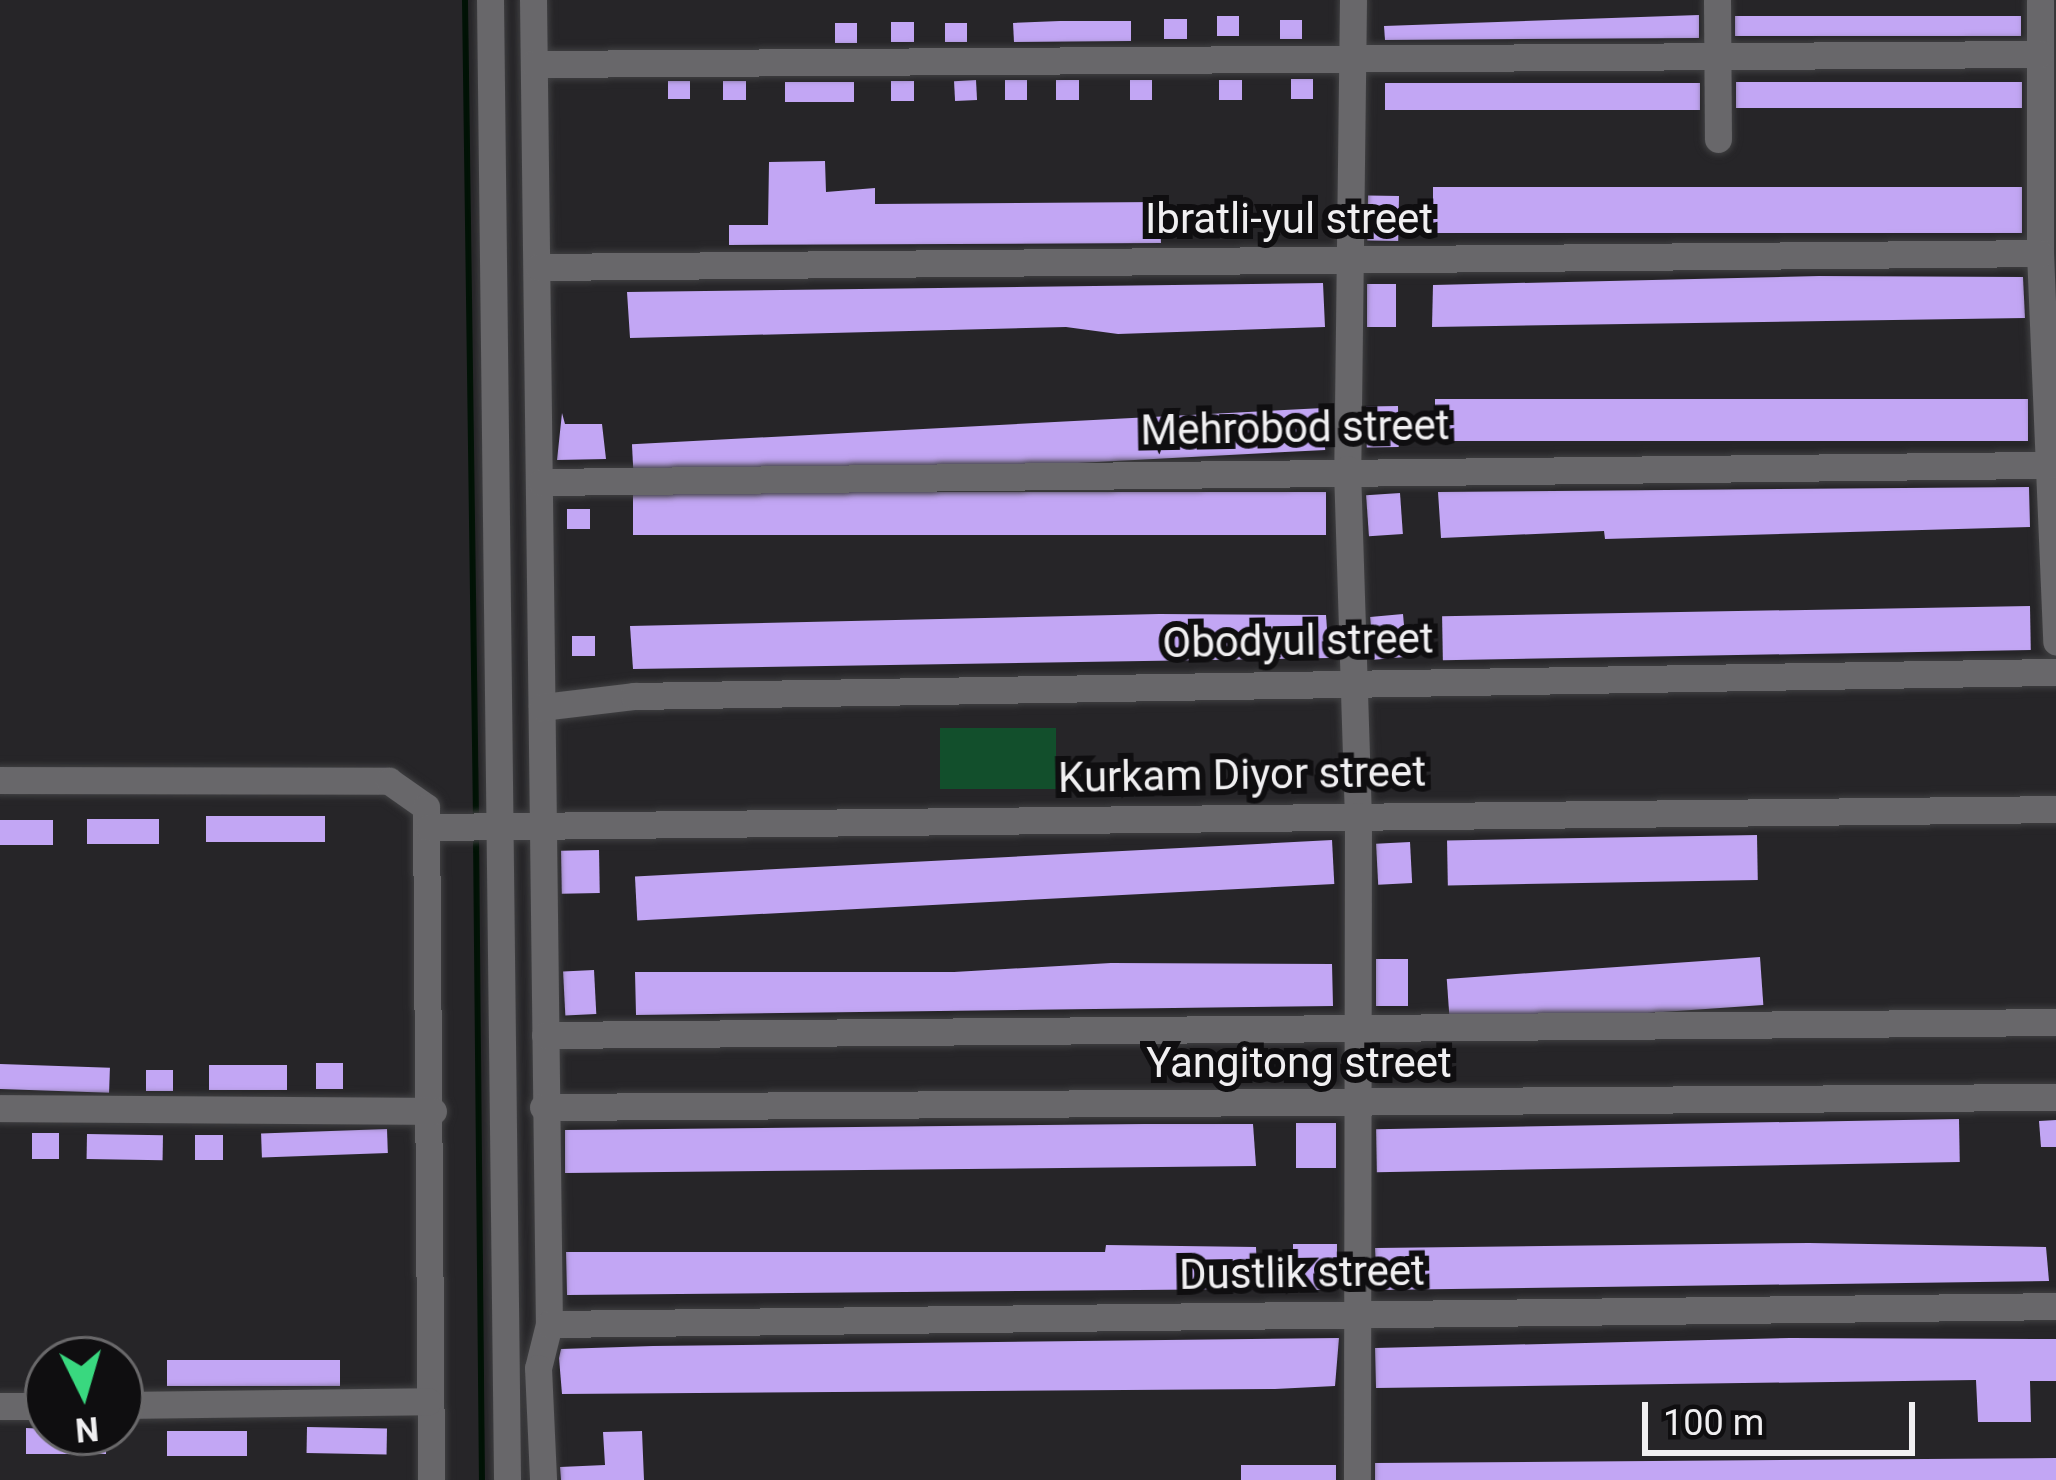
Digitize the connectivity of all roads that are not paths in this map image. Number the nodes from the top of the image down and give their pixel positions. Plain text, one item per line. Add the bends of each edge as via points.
1 (490, 0) edge
2 (533, 0) edge
3 (1353, 0) edge
4 (1717, 0) edge
5 (2040, 0) edge
6 (2040, 54) junction
7 (1717, 55) junction
8 (1351, 63) junction
9 (534, 64) junction
10 (1718, 139) dead end
11 (2040, 254) junction
12 (1349, 261) junction
13 (538, 267) junction
14 (2051, 465) junction
15 (1347, 469) junction
16 (541, 482) junction
17 (2056, 642) edge
18 (2056, 672) edge
19 (1352, 681) junction
20 (542, 707) junction
21 (0, 781) edge
22 (2056, 809) edge
23 (1358, 816) junction
24 (543, 824) junction
25 (494, 825) junction
26 (429, 826) junction
27 (2056, 1022) edge
28 (1358, 1031) junction
29 (545, 1035) junction
30 (2056, 1097) edge
31 (1355, 1106) junction
32 (543, 1107) junction
33 (0, 1108) edge
34 (433, 1111) junction
35 (2056, 1306) edge
36 (1360, 1315) junction
37 (549, 1324) junction
38 (428, 1401) junction
39 (144, 1405) edge
40 (431, 1480) edge
41 (507, 1480) edge
42 (543, 1480) edge
43 (1357, 1480) edge

1 - 25 street
2 - 9 street
3 - 8 street
4 - 7 street
5 - 6 street
6 - 7 street
6 - 11 street
7 - 8 street
7 - 10 street
8 - 9 street
8 - 12 street
9 - 13 street
11 - 12 street, Ibratli-yul street
11 - 14 street
12 - 13 street, Ibratli-yul street
12 - 15 street
13 - 16 street
14 - 15 street, Mehrobod street
14 - 17 street
15 - 16 street, Mehrobod street
15 - 19 street
16 - 20 street
18 - 19 street, Obodyul street
19 - 20 street, Obodyul street via 634,696
19 - 23 street
20 - 24 street
21 - 26 street via 389,781 426,807
22 - 23 street, Kurkam Diyor street
23 - 24 street, Kurkam Diyor street
23 - 28 street
24 - 25 street, Kurkam Diyor street
24 - 29 street
25 - 26 street, Kurkam Diyor street
25 - 41 street
26 - 34 street
27 - 28 street, Yangitong street
28 - 29 street, Yangitong street
28 - 31 street
29 - 32 street
30 - 31 street, Yangitong street
31 - 32 street, Yangitong street
31 - 36 street
32 - 37 street
33 - 34 street
34 - 38 street
35 - 36 street, Dustlik street
36 - 37 street, Dustlik street
36 - 43 street
37 - 42 street via 538,1368
38 - 39 street
38 - 40 street

